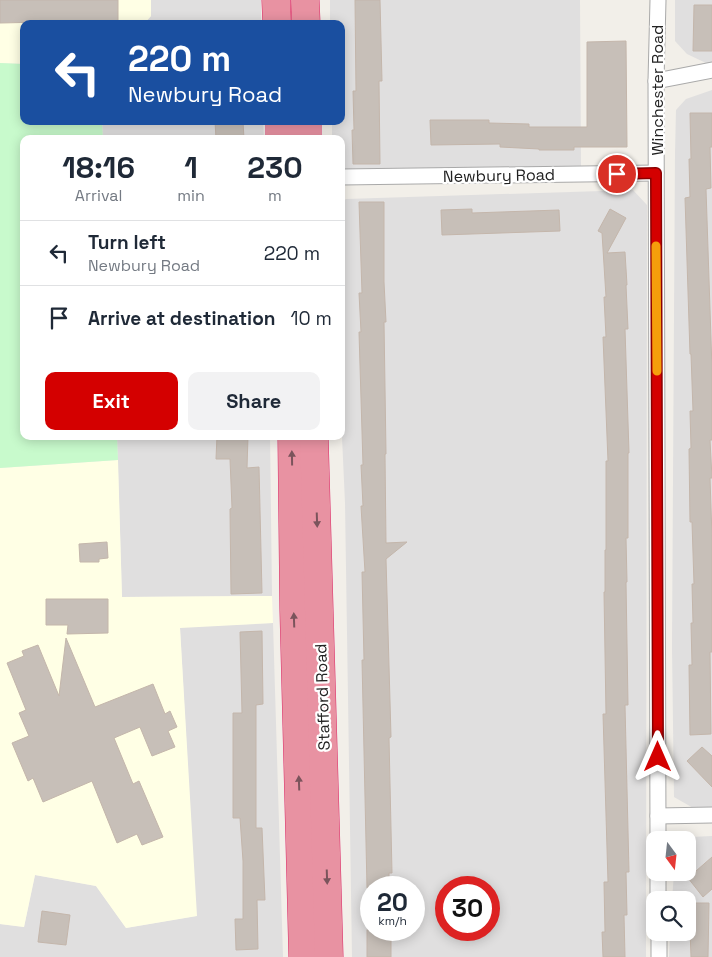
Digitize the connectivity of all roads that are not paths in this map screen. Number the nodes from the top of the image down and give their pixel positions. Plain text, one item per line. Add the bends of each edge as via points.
1 (276, 0) edge
2 (305, 0) edge
3 (658, 0) edge
4 (277, 20) edge
5 (306, 20) edge
6 (712, 70) edge
7 (656, 81) junction
8 (656, 173) junction
9 (345, 177) edge
10 (292, 440) edge
11 (314, 440) edge
12 (712, 815) edge
13 (658, 816) junction
14 (658, 831) edge
15 (659, 941) edge
16 (303, 957) edge
17 (329, 957) edge
18 (659, 957) edge

1 - 4 highway
2 - 5 highway
3 - 7 street, Winchester Road
6 - 7 street
7 - 8 street, Winchester Road
8 - 9 street, Newbury Road
8 - 13 street, Winchester Road
16 -> 10 highway, Stafford Road
11 -> 17 highway, Stafford Road
12 - 13 street
13 - 14 street, Winchester Road
15 - 18 street

